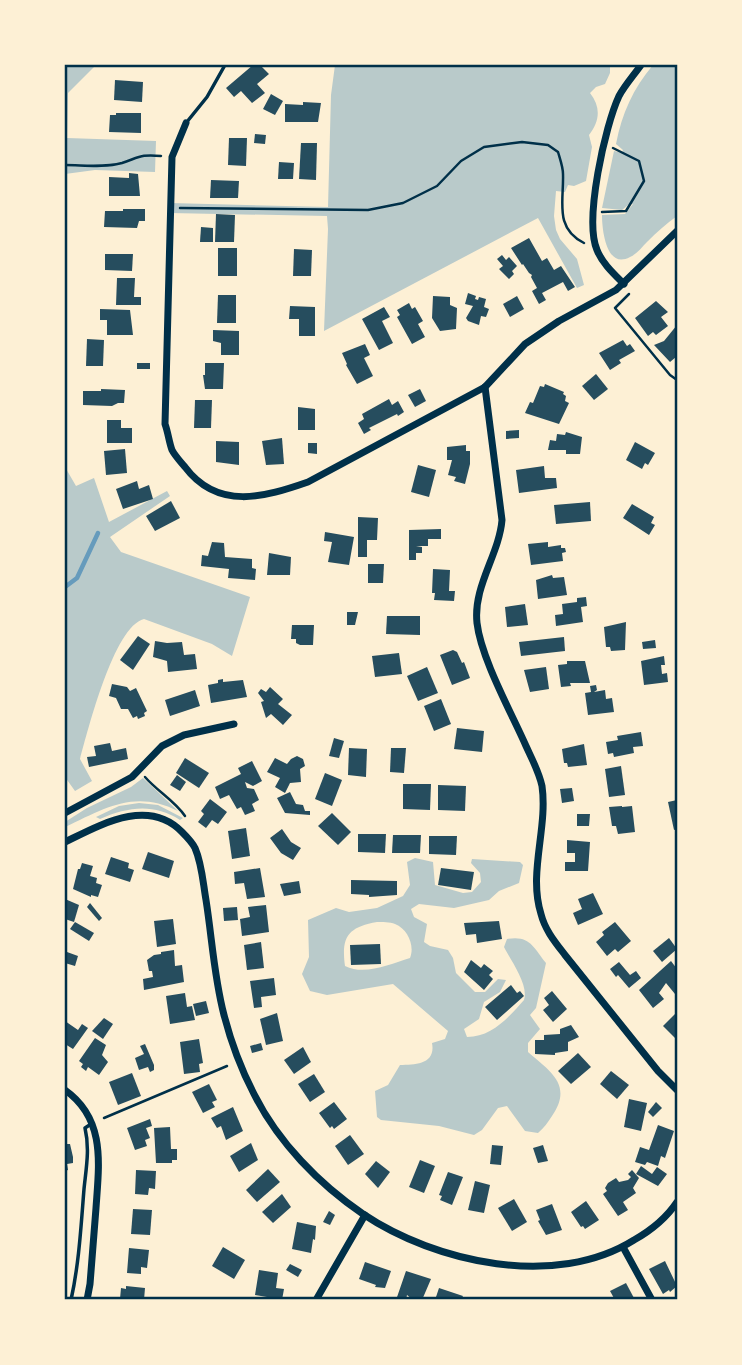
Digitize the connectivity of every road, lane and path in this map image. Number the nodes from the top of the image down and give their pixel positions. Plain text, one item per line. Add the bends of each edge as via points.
1 (225, 65) edge
2 (641, 65) edge
3 (186, 123) joint
4 (615, 148) dead end
5 (172, 157) junction
6 (65, 165) edge
7 (186, 208) dead end
8 (602, 212) dead end
9 (677, 231) edge
10 (595, 244) junction
11 (624, 284) junction
12 (677, 380) edge
13 (485, 387) junction
14 (234, 724) dead end
15 (144, 777) dead end
16 (65, 814) edge
17 (185, 816) dead end
18 (65, 842) edge
19 (227, 1066) dead end
20 (65, 1090) edge
21 (677, 1090) edge
22 (104, 1118) dead end
23 (93, 1123) junction
24 (677, 1202) edge
25 (365, 1215) junction
26 (623, 1247) junction
27 (71, 1300) edge
28 (87, 1300) edge
29 (316, 1300) edge
30 (652, 1300) edge

1 - 3 lane
2 - 10 street via 611,118 593,202
3 - 5 street
4 - 8 path via 639,161 644,181 626,211
5 - 6 path via 145,155 108,165
5 - 13 street via 165,424 172,450 192,477 215,492 232,496 277,492 308,482
7 - 10 path via 368,211 403,203 437,186 461,160 484,148 522,142 548,145 558,152 565,222 574,237
9 - 11 street
10 - 11 street
11 - 12 path via 629,295 615,308
11 - 13 street via 525,344
13 - 21 street via 502,520 478,597 477,622 485,654 541,785 540,913 565,955
14 - 16 street via 184,735 162,746 131,777
15 - 17 path
18 - 25 street via 128,815 141,815 180,829 193,845 224,1014 240,1063 262,1108 290,1148
19 - 22 path
20 - 23 street
23 - 27 lane via 85,1128 87,1164
23 - 28 street via 100,1158
24 - 26 street via 649,1231
25 - 26 street via 448,1253 489,1262 578,1264
25 - 29 street
26 - 30 street

